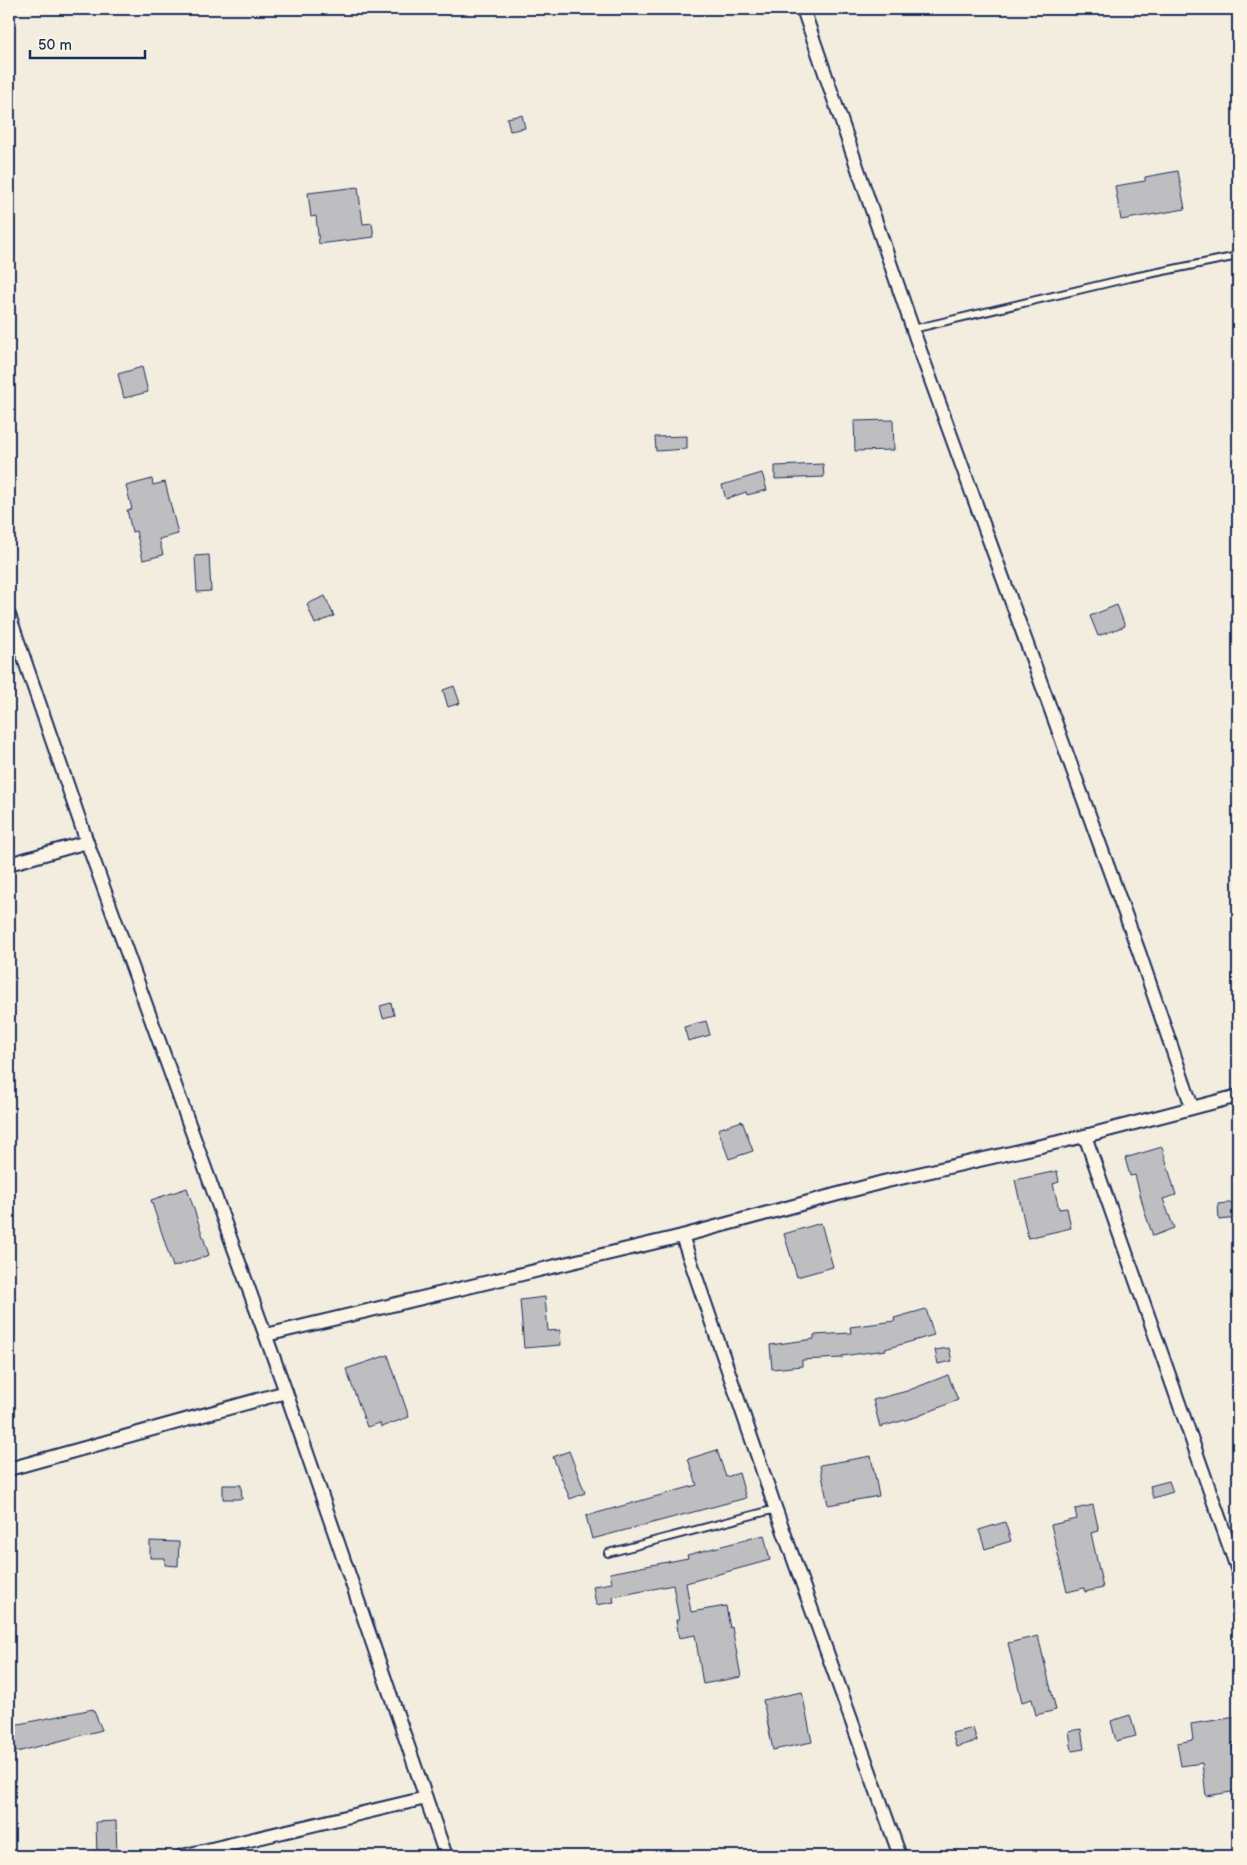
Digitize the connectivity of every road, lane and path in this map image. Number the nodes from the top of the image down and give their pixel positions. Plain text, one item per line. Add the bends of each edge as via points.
1 (804, 9) edge
2 (1238, 256) edge
3 (913, 329) junction
4 (9, 615) edge
5 (87, 842) junction
6 (9, 864) edge
7 (1238, 1096) edge
8 (1192, 1107) junction
9 (1085, 1136) junction
10 (682, 1236) junction
11 (266, 1335) junction
12 (286, 1392) junction
13 (9, 1469) edge
14 (776, 1510) junction
15 (608, 1554) dead end
16 (1238, 1571) edge
17 (426, 1798) junction
18 (182, 1856) edge
19 (446, 1856) edge
20 (900, 1856) edge

1 - 3 street
2 - 3 lane
3 - 8 street
4 - 5 street
5 - 6 street
5 - 11 street
7 - 8 street
8 - 9 street
9 - 10 street via 883,1182
9 - 16 street
10 - 11 street
10 - 14 street
11 - 12 street
12 - 13 street
12 - 17 street
14 - 15 lane
14 - 20 street
17 - 18 street
17 - 19 street

